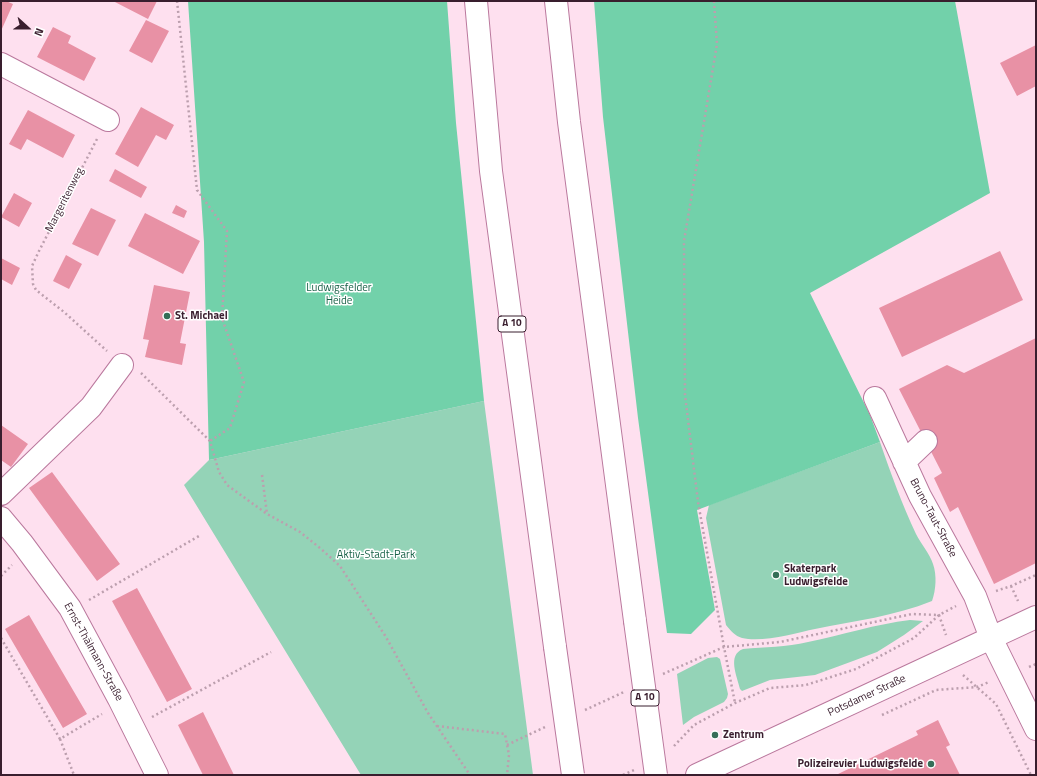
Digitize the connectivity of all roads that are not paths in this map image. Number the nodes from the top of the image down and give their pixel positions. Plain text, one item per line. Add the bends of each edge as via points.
1 (476, 1) edge
2 (556, 1) edge
3 (1, 64) edge
4 (108, 120) road end
5 (122, 365) road end
6 (874, 398) dead end
7 (926, 441) dead end
8 (904, 462) junction
9 (1, 494) edge
10 (1, 518) edge
11 (1036, 617) edge
12 (991, 638) junction
13 (1036, 729) edge
14 (646, 772) edge
15 (157, 775) edge
16 (573, 775) edge
17 (697, 775) edge

1 - 16 main road, A 10, bridge via 491,171
2 - 14 main road, A 10, bridge via 569,122 635,620
3 - 4 main road
5 - 9 main road via 90,406
6 - 8 main road, Bruno-Taut-Straße
7 - 8 main road
8 - 12 main road, Bruno-Taut-Straße via 975,596
10 - 15 main road, Ernst-Thälmann-Straße via 71,610
11 - 12 main road, Potsdamer Straße
12 - 13 main road, Bruno-Taut-Straße
12 - 17 main road, Potsdamer Straße

